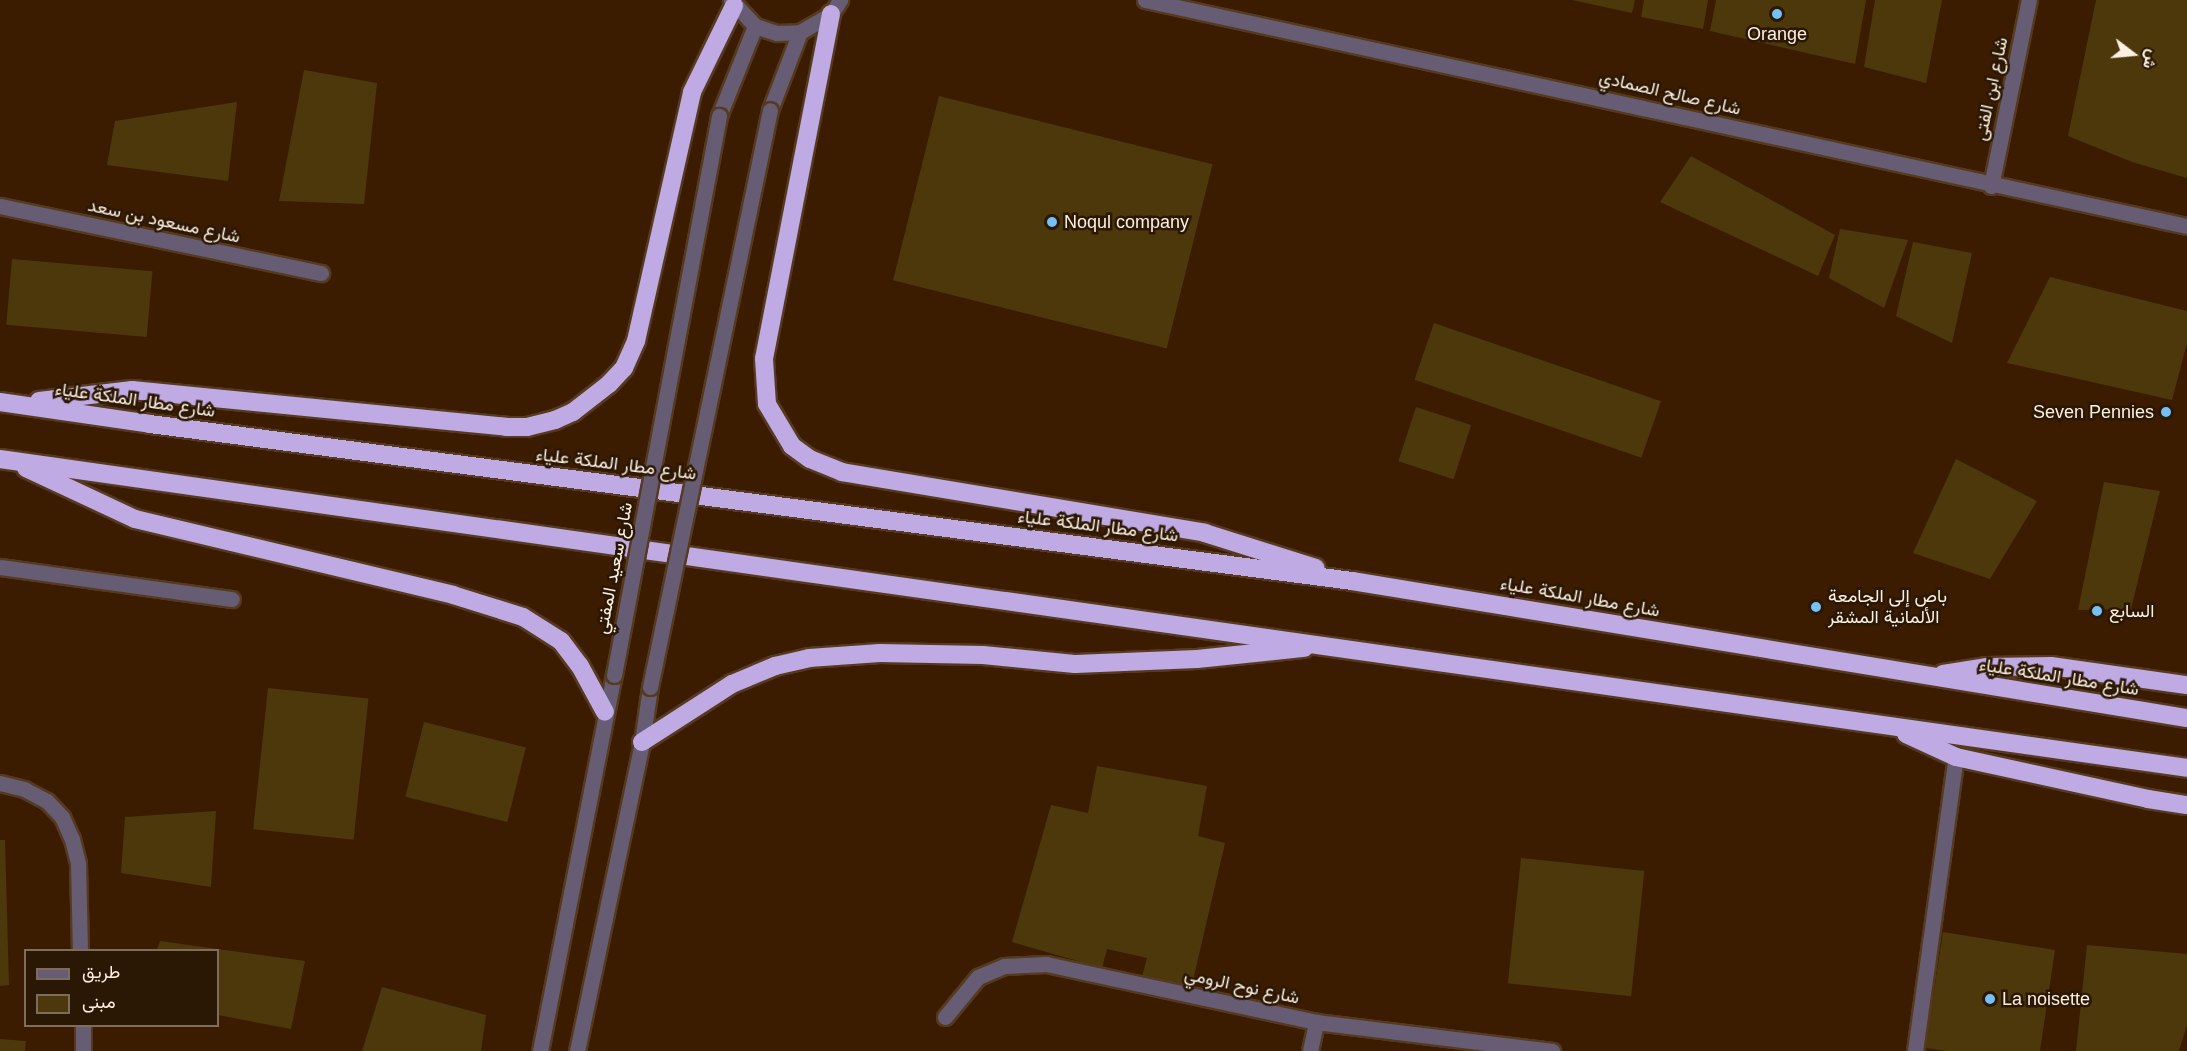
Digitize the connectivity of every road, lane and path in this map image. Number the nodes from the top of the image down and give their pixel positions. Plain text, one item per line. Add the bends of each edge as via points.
1 (1145, 0) edge
2 (2029, 0) edge
3 (732, 3) edge
4 (835, 7) edge
5 (755, 26) junction
6 (800, 32) junction
7 (1991, 186) junction
8 (0, 206) edge
9 (2187, 226) edge
10 (321, 273) dead end
11 (8, 403) edge
12 (5, 460) edge
13 (0, 567) edge
14 (1352, 580) junction
15 (232, 599) dead end
16 (1329, 645) junction
17 (1927, 677) junction
18 (2187, 685) edge
19 (605, 712) junction
20 (2187, 718) edge
21 (1888, 725) junction
22 (642, 742) junction
23 (1956, 757) junction
24 (2187, 768) edge
25 (0, 783) edge
26 (2187, 805) edge
27 (80, 949) edge
28 (945, 1017) dead end
29 (1316, 1022) junction
30 (83, 1027) edge
31 (83, 1051) edge
32 (540, 1051) edge
33 (577, 1051) edge
34 (1310, 1051) edge
35 (1552, 1051) edge
36 (1915, 1051) edge

1 - 7 street, شارع صالح الصمادي
2 - 7 street, شارع ابن الفتى
3 - 5 street
3 - 11 highway via 692,92 636,342 624,368 594,398 573,412 527,427 506,427 132,390
4 - 6 street
4 - 14 highway via 764,359 767,404 792,446 810,459 842,472 1205,533
5 - 6 street via 777,33
5 - 19 street, شارع سعيد المفتي, bridge via 719,116
6 - 22 street, bridge via 770,110
7 - 9 street, شارع صالح الصمادي
8 - 10 street, شارع مسعود بن سعد
11 - 14 highway, شارع مطار الملكة علياء
12 - 16 highway
12 - 19 highway via 135,519 453,595 523,617 561,642 580,666
13 - 15 street
14 - 17 highway, شارع مطار الملكة علياء
16 - 21 highway
16 - 22 highway via 1228,657 1075,664 982,655 808,658 775,666 732,684
17 - 18 highway via 1987,667 2051,666
17 - 20 highway, شارع مطار الملكة علياء
19 - 32 street, شارع سعيد المفتي
21 - 23 highway
21 - 24 highway
22 - 33 street
23 - 26 highway
23 - 36 street
25 - 27 street via 47,801 62,817 78,863
28 - 29 street, شارع نوح الرومي via 978,977 1004,966 1046,964
29 - 34 street
29 - 35 street, شارع نوح الرومي
30 - 31 street

